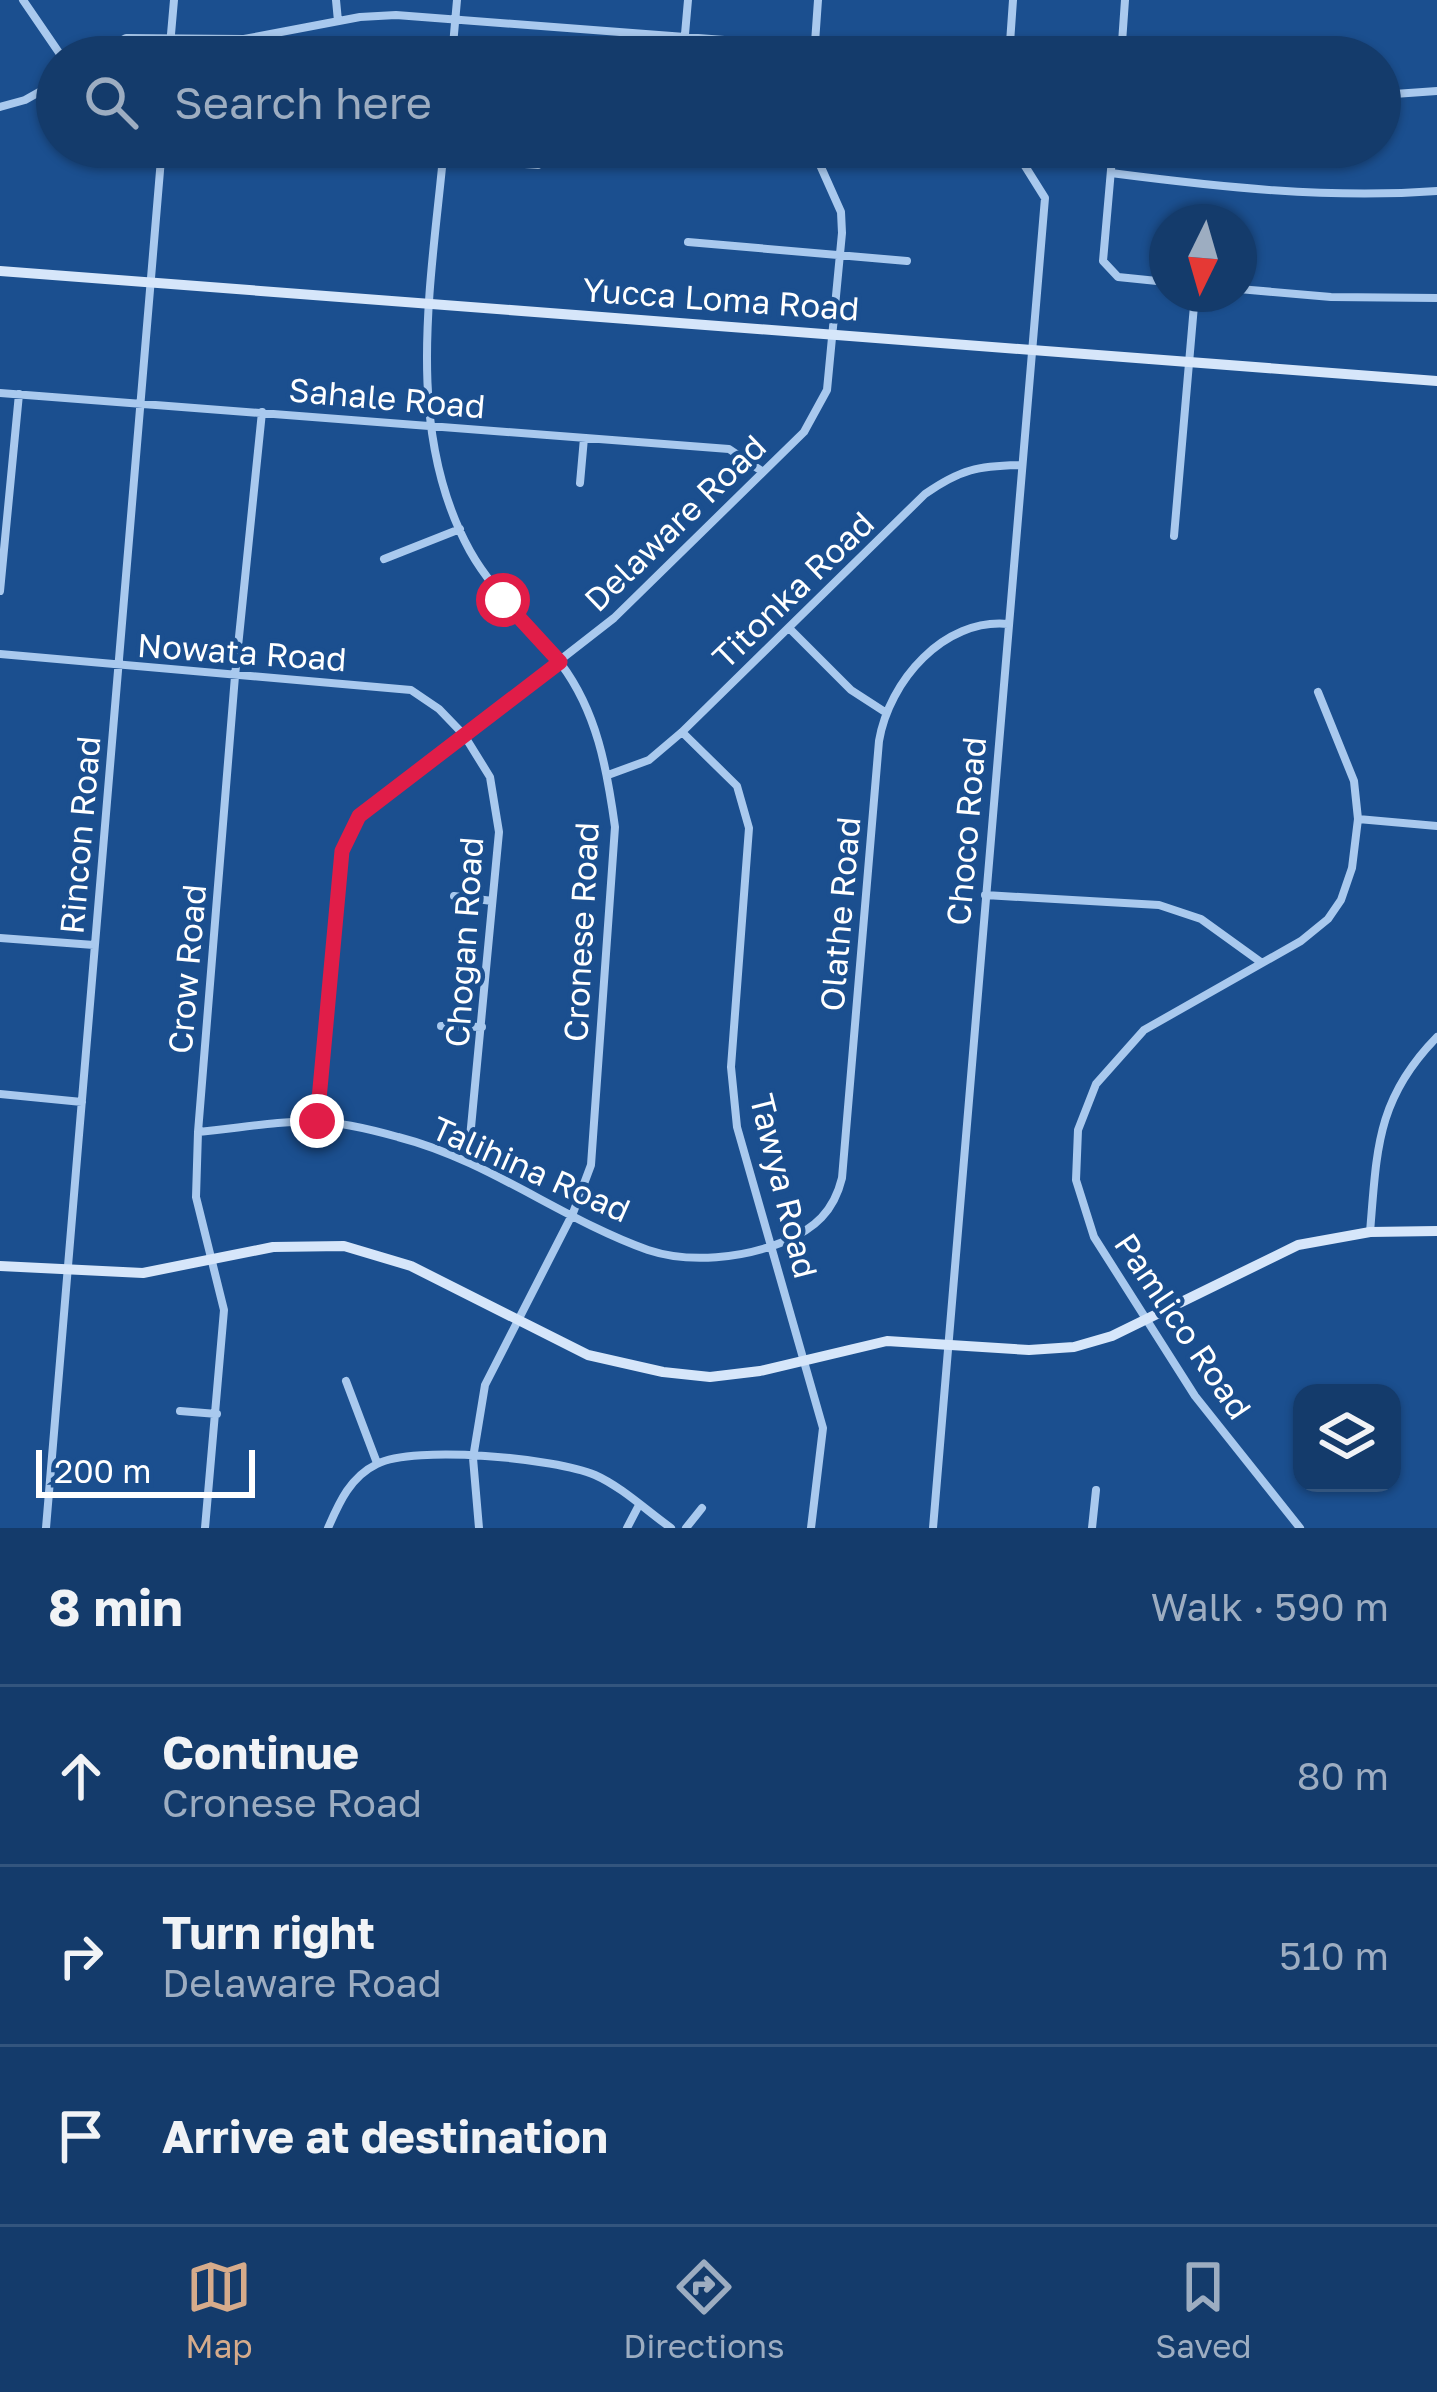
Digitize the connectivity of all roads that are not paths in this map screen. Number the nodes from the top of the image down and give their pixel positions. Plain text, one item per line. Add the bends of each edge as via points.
1 (23, 0) edge
2 (174, 0) edge
3 (336, 0) edge
4 (458, 0) edge
5 (688, 0) edge
6 (818, 0) edge
7 (1013, 0) edge
8 (1125, 0) edge
9 (455, 18) junction
10 (338, 21) junction
11 (48, 36) edge
12 (171, 36) edge
13 (260, 36) edge
14 (454, 36) edge
15 (684, 36) joint
16 (815, 36) edge
17 (1010, 36) edge
18 (1122, 36) edge
19 (1437, 91) edge
20 (36, 94) edge
21 (1401, 94) edge
22 (0, 107) edge
23 (160, 168) edge
24 (442, 168) edge
25 (821, 168) edge
26 (1026, 168) edge
27 (1111, 168) edge
28 (1111, 173) junction
29 (1437, 191) edge
30 (688, 242) dead end
31 (841, 255) junction
32 (907, 261) dead end
33 (0, 271) edge
34 (1149, 280) edge
35 (151, 283) junction
36 (1257, 291) edge
37 (1437, 298) edge
38 (432, 304) junction
39 (1194, 312) edge
40 (835, 335) junction
41 (1032, 350) junction
42 (1190, 361) junction
43 (1437, 381) edge
44 (0, 393) edge
45 (19, 394) junction
46 (139, 405) junction
47 (262, 412) junction
48 (430, 427) junction
49 (584, 438) junction
50 (1021, 465) junction
51 (763, 472) junction
52 (580, 483) dead end
53 (460, 530) junction
54 (1174, 536) dead end
55 (384, 559) dead end
56 (0, 591) edge
57 (1009, 624) junction
58 (789, 628) junction
59 (0, 654) edge
60 (560, 662) junction
61 (119, 667) junction
62 (235, 676) junction
63 (1318, 692) dead end
64 (885, 712) junction
65 (682, 732) junction
66 (464, 735) junction
67 (608, 775) junction
68 (1358, 819) junction
69 (1437, 826) edge
70 (985, 895) junction
71 (454, 896) dead end
72 (492, 901) junction
73 (0, 938) edge
74 (94, 945) junction
75 (1262, 963) junction
76 (441, 1026) dead end
77 (482, 1027) junction
78 (1437, 1037) edge
79 (0, 1094) edge
80 (82, 1102) junction
81 (317, 1121) junction
82 (198, 1132) junction
83 (469, 1159) junction
84 (573, 1213) junction
85 (1437, 1231) edge
86 (1370, 1232) junction
87 (771, 1247) junction
88 (211, 1260) junction
89 (0, 1266) edge
90 (66, 1272) junction
91 (519, 1318) junction
92 (1147, 1319) junction
93 (947, 1342) junction
94 (806, 1359) junction
95 (346, 1381) dead end
96 (180, 1411) dead end
97 (217, 1414) junction
98 (473, 1458) junction
99 (377, 1463) junction
100 (1096, 1490) dead end
101 (639, 1505) junction
102 (703, 1508) dead end
103 (46, 1528) edge
104 (206, 1528) edge
105 (328, 1528) edge
106 (479, 1528) edge
107 (627, 1528) edge
108 (671, 1528) edge
109 (686, 1528) edge
110 (812, 1528) edge
111 (932, 1528) edge
112 (1092, 1528) edge
113 (1300, 1528) edge

1 - 11 street
2 - 12 street
3 - 10 street
4 - 9 street
5 - 15 street
6 - 16 street
7 - 17 street
8 - 18 street
9 - 10 street
9 - 14 street
9 - 15 street
10 - 13 street
19 - 21 street
20 - 22 street
23 - 35 street, Rincon Road
24 - 38 street, Cronese Road
25 - 31 street, Delaware Road via 841,212
26 - 41 street, Choco Road via 1046,198
27 - 28 street
28 - 29 street via 1367,195
28 - 34 street via 1103,261 1118,277
30 - 31 street
31 - 32 street
31 - 40 street, Delaware Road
33 - 35 street, Yucca Loma Road
35 - 38 street, Yucca Loma Road
35 - 46 street, Rincon Road
36 - 37 street
38 - 40 street, Yucca Loma Road
38 - 48 street, Cronese Road
39 - 42 street
40 - 41 street, Yucca Loma Road
40 - 51 street, Delaware Road via 827,390 804,432
41 - 42 street, Yucca Loma Road
41 - 50 street, Choco Road
42 - 43 street, Yucca Loma Road
42 - 54 street
44 - 45 street, Sahale Road
45 - 46 street, Sahale Road
45 - 56 street
46 - 47 street, Sahale Road
46 - 61 street, Rincon Road
47 - 48 street, Sahale Road
47 - 62 street, Crow Road
48 - 49 street, Sahale Road
48 - 53 street, Cronese Road
49 - 51 street, Sahale Road via 729,449
49 - 52 street
50 - 57 street, Choco Road
50 - 58 street, Titonka Road via 953,474
51 - 60 street, Delaware Road
53 - 55 street
53 - 60 street, Cronese Road via 503,600
57 - 64 street, Olathe Road via 985,622 952,634
57 - 70 street, Choco Road
58 - 64 street
58 - 65 street, Titonka Road
59 - 61 street, Nowata Road
60 - 66 street, Delaware Road
60 - 67 street, Cronese Road via 588,707
61 - 62 street, Nowata Road
61 - 74 street, Rincon Road
62 - 66 street, Nowata Road via 411,690
62 - 82 street, Crow Road
63 - 68 street, Pamlico Road via 1354,782
64 - 87 street, Olathe Road via 842,1178 819,1222
65 - 67 street, Titonka Road via 649,760
65 - 87 street, Tawya Road via 737,786 749,828 731,1067 737,1126
66 - 72 street, Chogan Road via 490,777 499,832
66 - 81 street, Delaware Road via 359,816 342,851
67 - 84 street, Cronese Road via 615,826 592,1165
68 - 69 street
68 - 75 street, Pamlico Road via 1341,900 1301,941
70 - 75 street via 1159,905 1202,919
70 - 93 street, Choco Road
71 - 72 street
72 - 77 street, Chogan Road
73 - 74 street
74 - 80 street, Rincon Road
75 - 92 street, Pamlico Road via 1144,1030 1096,1084 1078,1130 1076,1180 1094,1237
76 - 77 street
77 - 83 street, Chogan Road
78 - 86 street via 1395,1088 1378,1142
79 - 80 street
80 - 90 street, Rincon Road
81 - 82 street, Talihina Road
81 - 83 street, Talihina Road
82 - 88 street, Crow Road via 196,1197
83 - 84 street, Talihina Road
84 - 87 street, Talihina Road via 651,1251 706,1258
84 - 91 street, Cronese Road
85 - 86 street
86 - 92 street via 1273,1254
87 - 94 street, Tawya Road
88 - 90 street via 143,1273
88 - 91 street via 273,1246 344,1246 412,1266
88 - 97 street, Crow Road via 224,1310
89 - 90 street
90 - 103 street, Rincon Road
91 - 94 street via 588,1354 663,1372 710,1377
91 - 98 street, Cronese Road via 484,1385
92 - 93 street via 1059,1349
92 - 113 street, Pamlico Road via 1195,1396
93 - 94 street via 887,1341
93 - 111 street, Choco Road
94 - 110 street, Tawya Road via 823,1428
95 - 99 street
96 - 97 street
97 - 104 street, Crow Road
98 - 99 street via 421,1454
98 - 101 street via 576,1470
98 - 106 street, Cronese Road
99 - 105 street via 346,1489
100 - 112 street
101 - 107 street
101 - 108 street
102 - 109 street

